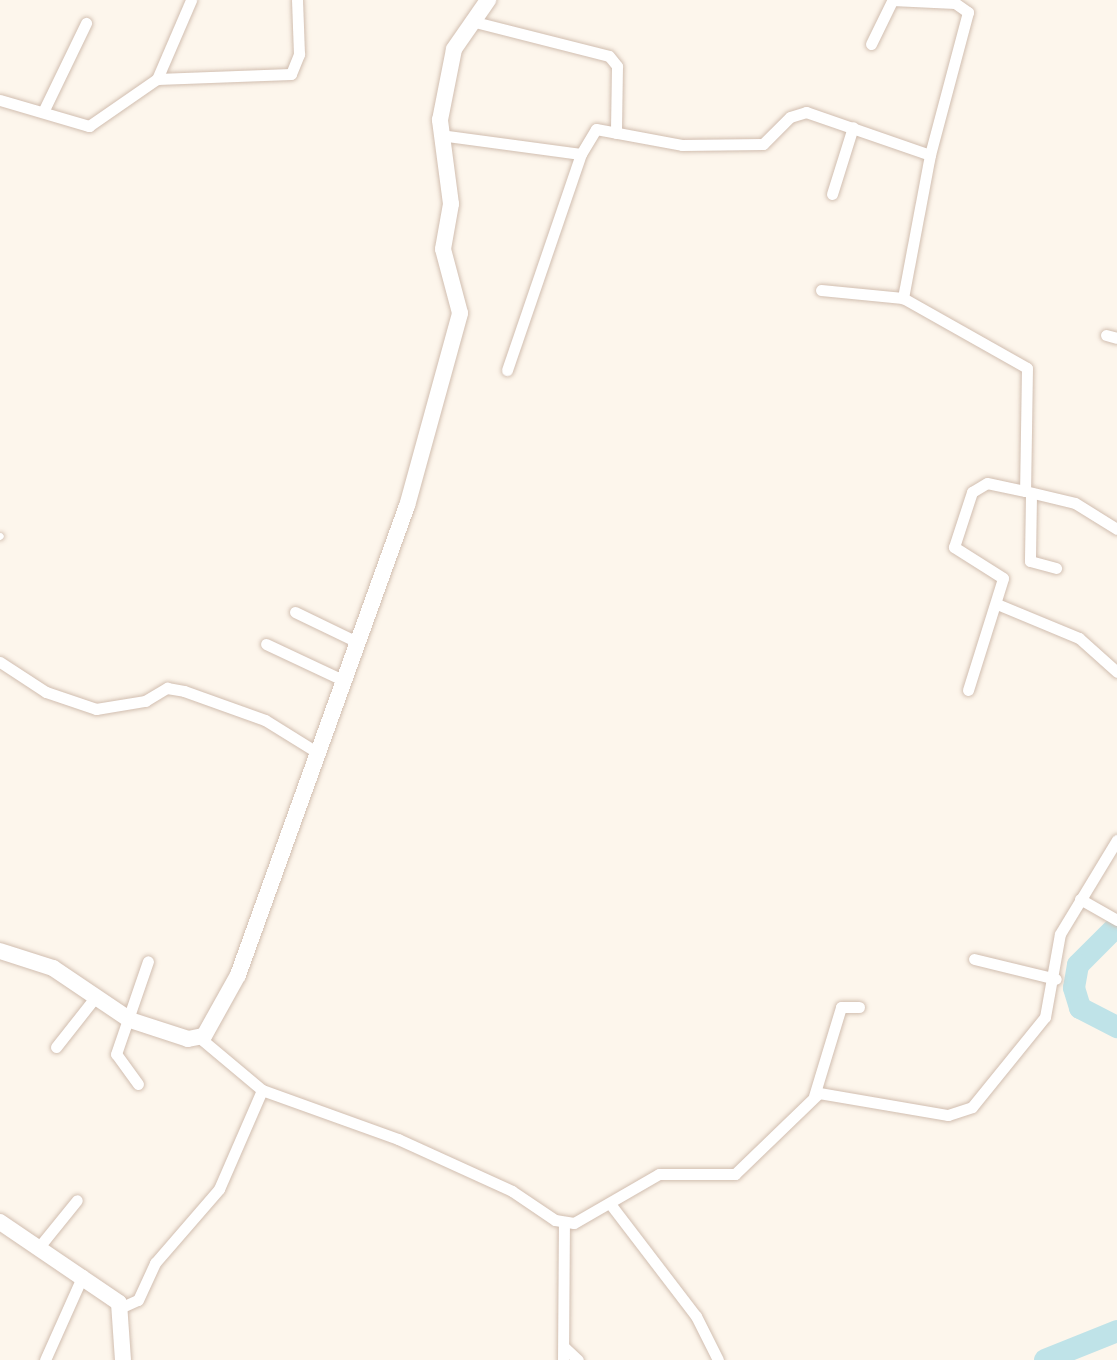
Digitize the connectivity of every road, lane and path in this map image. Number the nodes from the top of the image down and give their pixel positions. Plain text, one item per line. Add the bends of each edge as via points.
1 (191, 0) edge
2 (297, 0) edge
3 (488, 0) edge
4 (892, 0) edge
5 (955, 2) edge
6 (471, 21) junction
7 (86, 23) dead end
8 (871, 44) dead end
9 (157, 79) junction
10 (0, 100) edge
11 (43, 112) junction
12 (853, 127) junction
13 (616, 133) junction
14 (440, 135) junction
15 (581, 154) junction
16 (930, 155) junction
17 (832, 194) dead end
18 (821, 290) dead end
19 (903, 298) junction
20 (507, 370) dead end
21 (1028, 493) junction
22 (1117, 529) edge
23 (1056, 568) dead end
24 (997, 604) junction
25 (295, 612) dead end
26 (359, 643) junction
27 (266, 644) dead end
28 (0, 662) edge
29 (1117, 672) edge
30 (345, 681) junction
31 (968, 690) dead end
32 (315, 751) junction
33 (1117, 840) edge
34 (1080, 899) junction
35 (1117, 920) edge
36 (0, 951) edge
37 (974, 959) dead end
38 (148, 961) dead end
39 (1056, 979) junction
40 (97, 995) junction
41 (859, 1007) dead end
42 (123, 1016) junction
43 (200, 1038) junction
44 (56, 1047) dead end
45 (138, 1084) dead end
46 (262, 1090) junction
47 (814, 1096) junction
48 (77, 1200) dead end
49 (611, 1205) junction
50 (0, 1222) edge
51 (564, 1224) junction
52 (39, 1247) junction
53 (83, 1275) junction
54 (122, 1307) junction
55 (564, 1347) junction
56 (45, 1360) edge
57 (123, 1360) edge
58 (563, 1360) edge
59 (578, 1360) edge
60 (718, 1360) edge

1 - 9 street
2 - 9 street via 296,72
3 - 6 street
4 - 5 street
4 - 8 street
5 - 16 street via 968,12 960,62
6 - 13 street via 609,56 617,66
6 - 14 street via 449,67
7 - 11 street
9 - 11 street via 89,126
10 - 11 street
12 - 13 street via 800,112 763,144 682,145
12 - 16 street
12 - 17 street
13 - 15 street via 591,130
14 - 15 street
14 - 26 street via 451,204 443,256 458,284 460,313 407,506
15 - 20 street
16 - 19 street
18 - 19 street
19 - 21 street via 1027,368
21 - 22 street via 1075,503
21 - 23 street via 1030,561
21 - 24 street via 987,483 972,492 954,547 1003,576
24 - 29 street via 1079,638
24 - 31 street
25 - 26 street
26 - 30 street
27 - 30 street
28 - 32 street via 46,692 96,709 145,701 167,688 184,691 265,720
30 - 32 street
32 - 43 street via 260,925
33 - 34 street
34 - 35 street
34 - 39 street via 1060,934
36 - 40 street via 53,968
37 - 39 street
38 - 42 street
39 - 47 street via 1045,1017 964,1112
40 - 42 street
40 - 44 street
41 - 47 street via 841,1007
42 - 43 street
42 - 45 street via 117,1064
43 - 46 street
46 - 51 street via 398,1139
46 - 54 street via 219,1189 155,1263 138,1300
47 - 49 street via 735,1174 659,1174
48 - 52 street
49 - 51 street
49 - 60 street via 644,1256 696,1316
50 - 52 street
51 - 55 street
52 - 53 street
53 - 54 street
53 - 56 street
54 - 57 street
55 - 58 street
55 - 59 street

